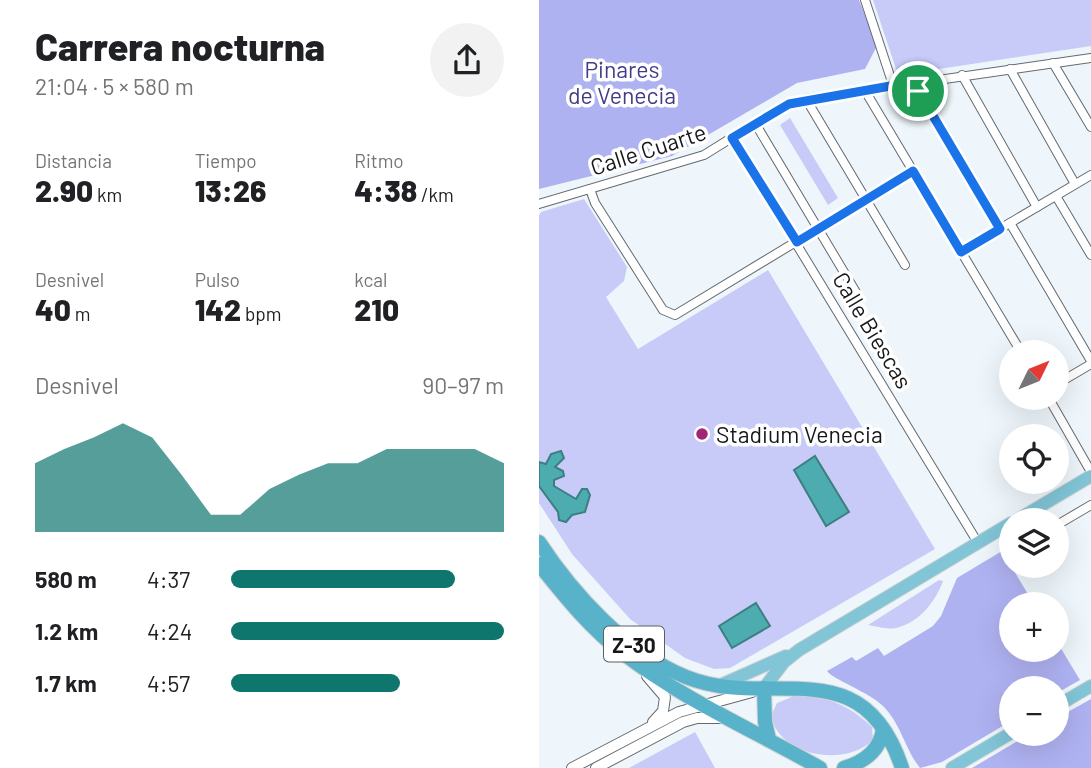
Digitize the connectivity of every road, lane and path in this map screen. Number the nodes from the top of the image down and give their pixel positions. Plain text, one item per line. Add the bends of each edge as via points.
1 (865, 0) edge
2 (1091, 58) edge
3 (1053, 63) junction
4 (1010, 69) junction
5 (962, 75) junction
6 (913, 82) junction
7 (893, 85) junction
8 (864, 89) junction
9 (806, 99) junction
10 (755, 123) junction
11 (1091, 127) edge
12 (732, 138) junction
13 (913, 171) junction
14 (1091, 175) edge
15 (1075, 184) junction
16 (590, 189) junction
17 (1056, 195) junction
18 (866, 199) junction
19 (539, 204) edge
20 (1037, 207) junction
21 (1010, 223) junction
22 (818, 228) junction
23 (1000, 229) junction
24 (797, 242) junction
25 (961, 252) junction
26 (1091, 255) edge
27 (905, 265) dead end
28 (860, 299) dead end
29 (1014, 340) edge
30 (1091, 362) edge
31 (1069, 376) edge
32 (1055, 410) edge
33 (1091, 474) edge
34 (1091, 505) edge
35 (1036, 508) edge
36 (1069, 518) edge
37 (999, 530) edge
38 (539, 542) edge
39 (978, 543) junction
40 (539, 564) edge
41 (622, 653) junction
42 (793, 654) junction
43 (718, 685) junction
44 (1091, 686) edge
45 (764, 688) junction
46 (1069, 699) edge
47 (704, 704) junction
48 (733, 720) junction
49 (643, 729) junction
50 (883, 729) junction
51 (769, 739) junction
52 (999, 740) edge
53 (572, 768) edge
54 (596, 768) edge
55 (820, 768) edge
56 (844, 768) edge
57 (902, 768) edge
58 (952, 768) edge

1 - 7 street
2 - 3 street, Calle Cuarte
3 - 4 street, Calle Cuarte
3 - 11 street
4 - 5 street, Calle Cuarte
4 - 15 street
5 - 6 street, Calle Cuarte
5 - 20 street
6 - 7 street, Calle Cuarte
6 - 23 street
7 - 8 street, Calle Cuarte
8 - 9 street, Calle Cuarte
8 - 13 street
9 - 10 street, Calle Cuarte
9 - 18 street
10 - 12 street, Calle Cuarte
10 - 22 street
12 - 16 street, Calle Cuarte via 695,158
12 - 24 street, Calle Biescas
13 - 18 street
13 - 25 street
14 - 15 street
15 - 17 street
16 - 19 street, Calle Cuarte
16 - 24 street via 594,203 663,310 675,315
17 - 20 street
17 - 26 street
18 - 22 street
18 - 27 street
20 - 21 street
21 - 23 street
21 - 30 street
22 - 24 street
22 - 28 street
23 - 25 street
24 - 39 street, Calle Biescas
25 - 29 street
30 - 31 street
32 - 33 street
33 - 35 main road
34 - 36 street
37 - 39 main road
38 - 43 highway, Z-30 via 591,605 640,649 686,677
39 - 42 main road
40 - 41 highway, Z-30
41 - 47 highway, Z-30
41 - 49 street via 665,697 661,715
42 - 43 main road
42 - 45 main road
43 - 45 highway, Z-30
44 - 46 main road
45 - 47 street
45 - 50 highway, Z-30 via 830,691 858,704
45 - 51 highway
47 - 48 highway, Z-30
47 - 49 street
48 - 51 highway, Z-30
48 - 54 street via 709,717 683,722
49 - 53 street
50 - 56 highway via 871,754
50 - 57 highway, Z-30
51 - 55 highway, Z-30
52 - 58 main road

